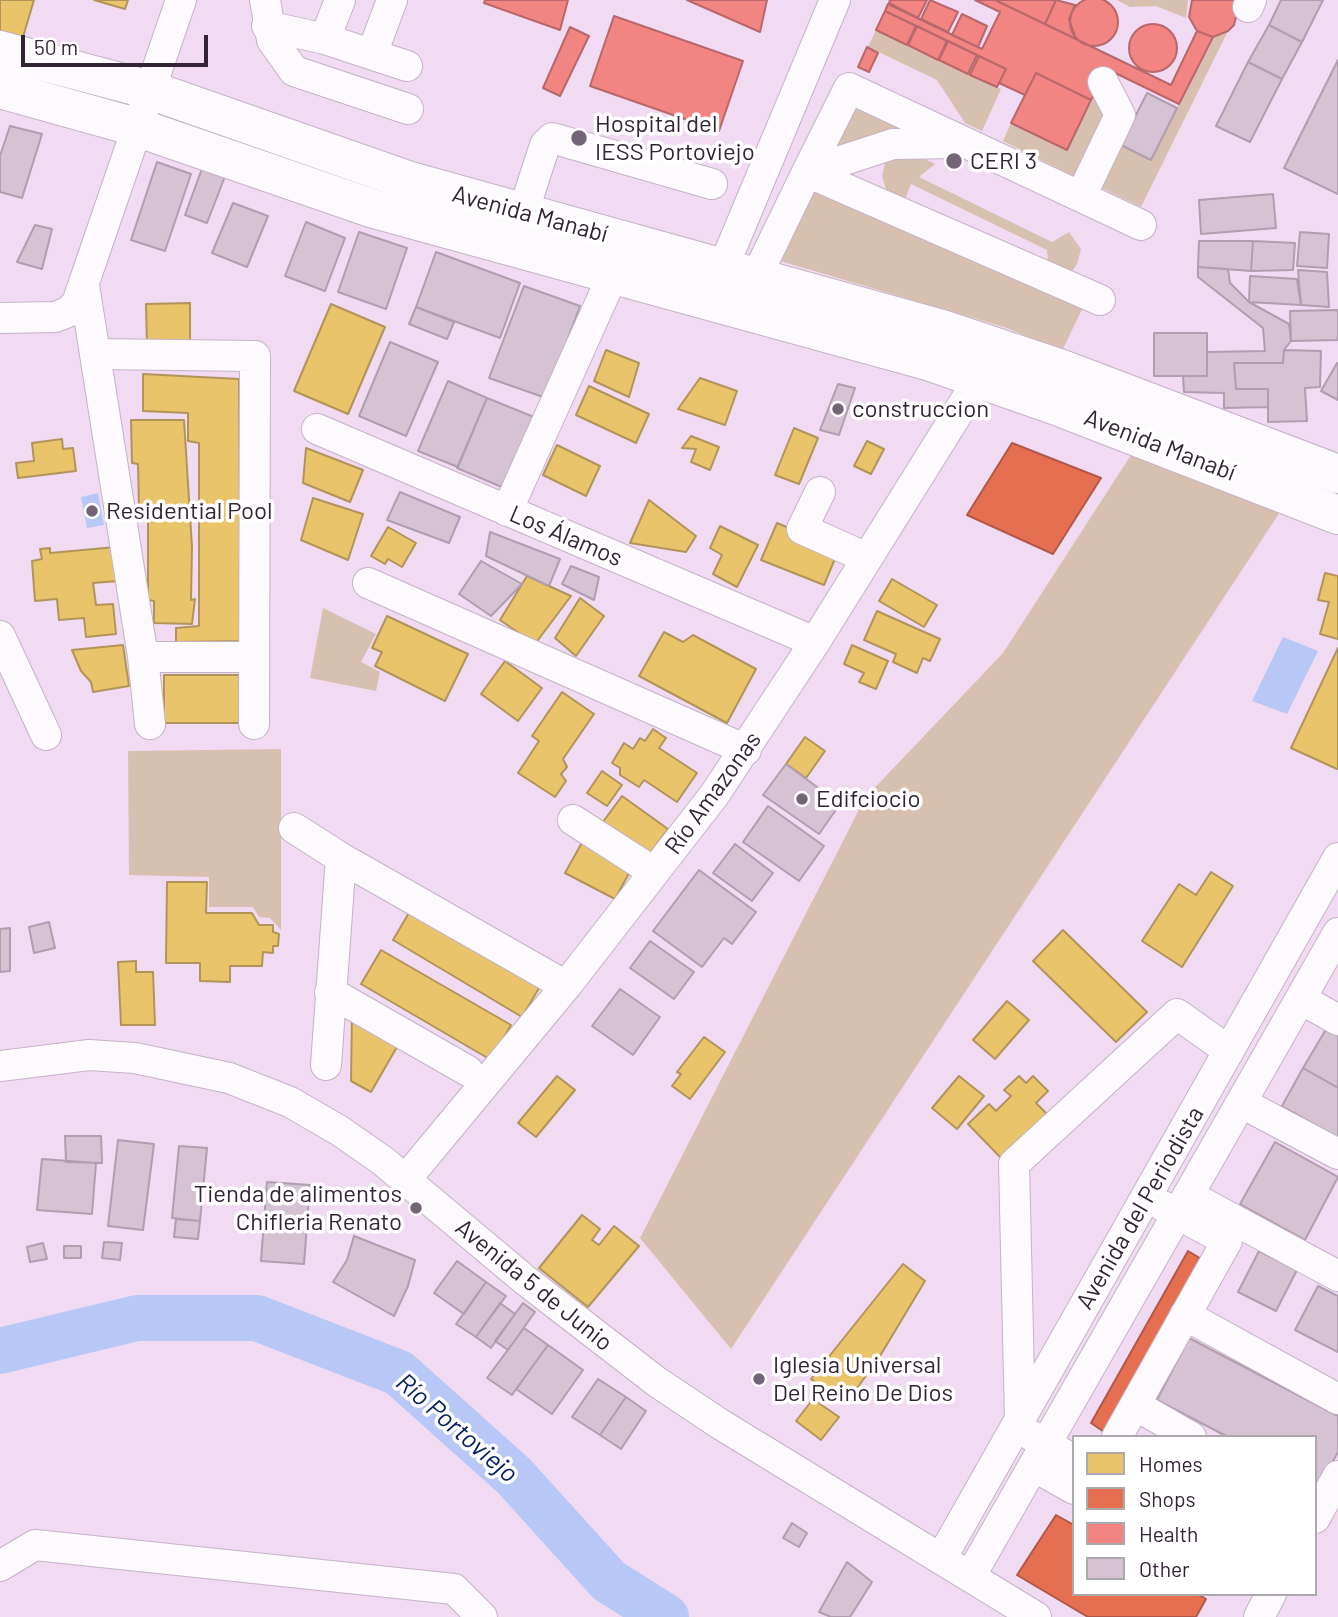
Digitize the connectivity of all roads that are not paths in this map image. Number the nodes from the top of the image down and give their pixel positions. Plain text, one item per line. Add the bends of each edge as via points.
1 (181, 0) edge
2 (340, 0) edge
3 (392, 0) edge
4 (835, 0) edge
5 (1246, 0) edge
6 (1251, 0) edge
7 (266, 13) edge
8 (325, 39) junction
9 (0, 50) edge
10 (372, 54) junction
11 (407, 66) dead end
12 (1103, 82) dead end
13 (0, 89) edge
14 (150, 90) junction
15 (408, 109) dead end
16 (136, 127) junction
17 (975, 145) junction
18 (807, 172) junction
19 (712, 184) dead end
20 (1081, 196) junction
21 (523, 213) junction
22 (1141, 225) dead end
23 (741, 271) junction
24 (612, 276) junction
25 (84, 285) junction
26 (1100, 300) dead end
27 (709, 301) junction
28 (745, 312) junction
29 (0, 318) edge
30 (96, 354) junction
31 (1062, 369) junction
32 (979, 379) junction
33 (317, 429) dead end
34 (1338, 474) edge
35 (820, 492) dead end
36 (507, 511) junction
37 (1338, 515) edge
38 (867, 558) junction
39 (368, 583) dead end
40 (0, 636) edge
41 (815, 642) junction
42 (143, 657) junction
43 (252, 657) junction
44 (150, 724) dead end
45 (254, 724) dead end
46 (46, 735) dead end
47 (746, 750) junction
48 (573, 820) dead end
49 (293, 828) dead end
50 (341, 859) junction
51 (654, 872) junction
52 (1333, 877) edge
53 (1338, 933) edge
54 (566, 986) junction
55 (330, 992) junction
56 (1301, 999) junction
57 (1338, 1020) edge
58 (1229, 1051) junction
59 (326, 1065) dead end
60 (0, 1066) edge
61 (468, 1071) dead end
62 (1242, 1103) junction
63 (1338, 1154) edge
64 (406, 1179) junction
65 (1147, 1197) junction
66 (1184, 1205) junction
67 (1338, 1276) edge
68 (1185, 1315) junction
69 (1338, 1399) edge
70 (1135, 1405) junction
71 (1018, 1424) junction
72 (1118, 1435) edge
73 (1188, 1435) edge
74 (1041, 1456) junction
75 (1072, 1460) edge
76 (1338, 1476) edge
77 (1072, 1487) edge
78 (1317, 1511) edge
79 (942, 1557) junction
80 (0, 1566) edge
81 (971, 1576) junction
82 (482, 1617) edge
83 (1036, 1617) edge

1 - 14 street
2 - 8 street
3 - 10 street
4 - 23 street
5 - 6 street via 1248,7
7 - 8 street
7 - 15 street via 272,40 293,71
8 - 10 street
9 - 14 main road, Avenida Manabí
10 - 11 street
12 - 20 street via 1119,116
13 - 16 main road, Avenida Manabí
14 - 16 street
14 - 21 main road, Avenida Manabí via 407,180
16 - 24 main road, Avenida Manabí via 374,209
16 - 25 street
17 - 18 street via 893,144
17 - 18 street via 849,88
17 - 20 street
18 - 23 street
18 - 26 street
19 - 21 street via 552,138 545,145
20 - 22 street
21 - 23 main road, Avenida Manabí
23 - 27 street
23 - 28 street
23 - 31 main road, Avenida Manabí
24 - 27 main road, Avenida Manabí
24 - 36 street
25 - 29 street via 68,312 55,317
25 - 30 street
27 - 28 main road, Avenida Manabí
28 - 32 main road, Avenida Manabí
30 - 42 street
30 - 43 street via 255,356
31 - 32 street, Avenida Manabí via 1032,369
31 - 34 main road, Avenida Manabí
32 - 37 main road, Avenida Manabí
32 - 38 street, Río Amazonas
33 - 36 street, Los Álamos
35 - 38 street via 802,529
36 - 41 street, Los Álamos
38 - 41 street, Río Amazonas
39 - 47 street
40 - 46 street
41 - 47 street, Río Amazonas
42 - 43 street
42 - 44 street
43 - 45 street
47 - 51 street, Río Amazonas
48 - 51 street
49 - 50 street
50 - 54 street
50 - 55 street
51 - 54 street, Río Amazonas
52 - 58 street, Avenida del Periodista
53 - 56 street, Avenida del Periodista
54 - 64 street, Río Amazonas
55 - 59 street
55 - 61 street
56 - 57 street
56 - 62 street, Avenida del Periodista
58 - 65 street, Avenida del Periodista
58 - 71 street via 1177,1014 1014,1164
60 - 64 street, Avenida 5 de Junio via 89,1055 135,1058 229,1078 341,1131
62 - 63 street
62 - 66 street, Avenida del Periodista
64 - 79 street, Avenida 5 de Junio via 657,1382
65 - 66 street
65 - 71 street, Avenida del Periodista
66 - 67 street
66 - 68 street via 1227,1241
66 - 74 street, Avenida del Periodista
68 - 69 street
68 - 70 street
70 - 72 street
70 - 73 street
71 - 74 street
71 - 79 street, Avenida del Periodista
74 - 75 street
74 - 77 street
74 - 81 street, Avenida del Periodista
76 - 78 street
79 - 81 street, Avenida 5 de Junio
80 - 82 street via 34,1545 265,1569 454,1589
81 - 83 street, Avenida 5 de Junio

